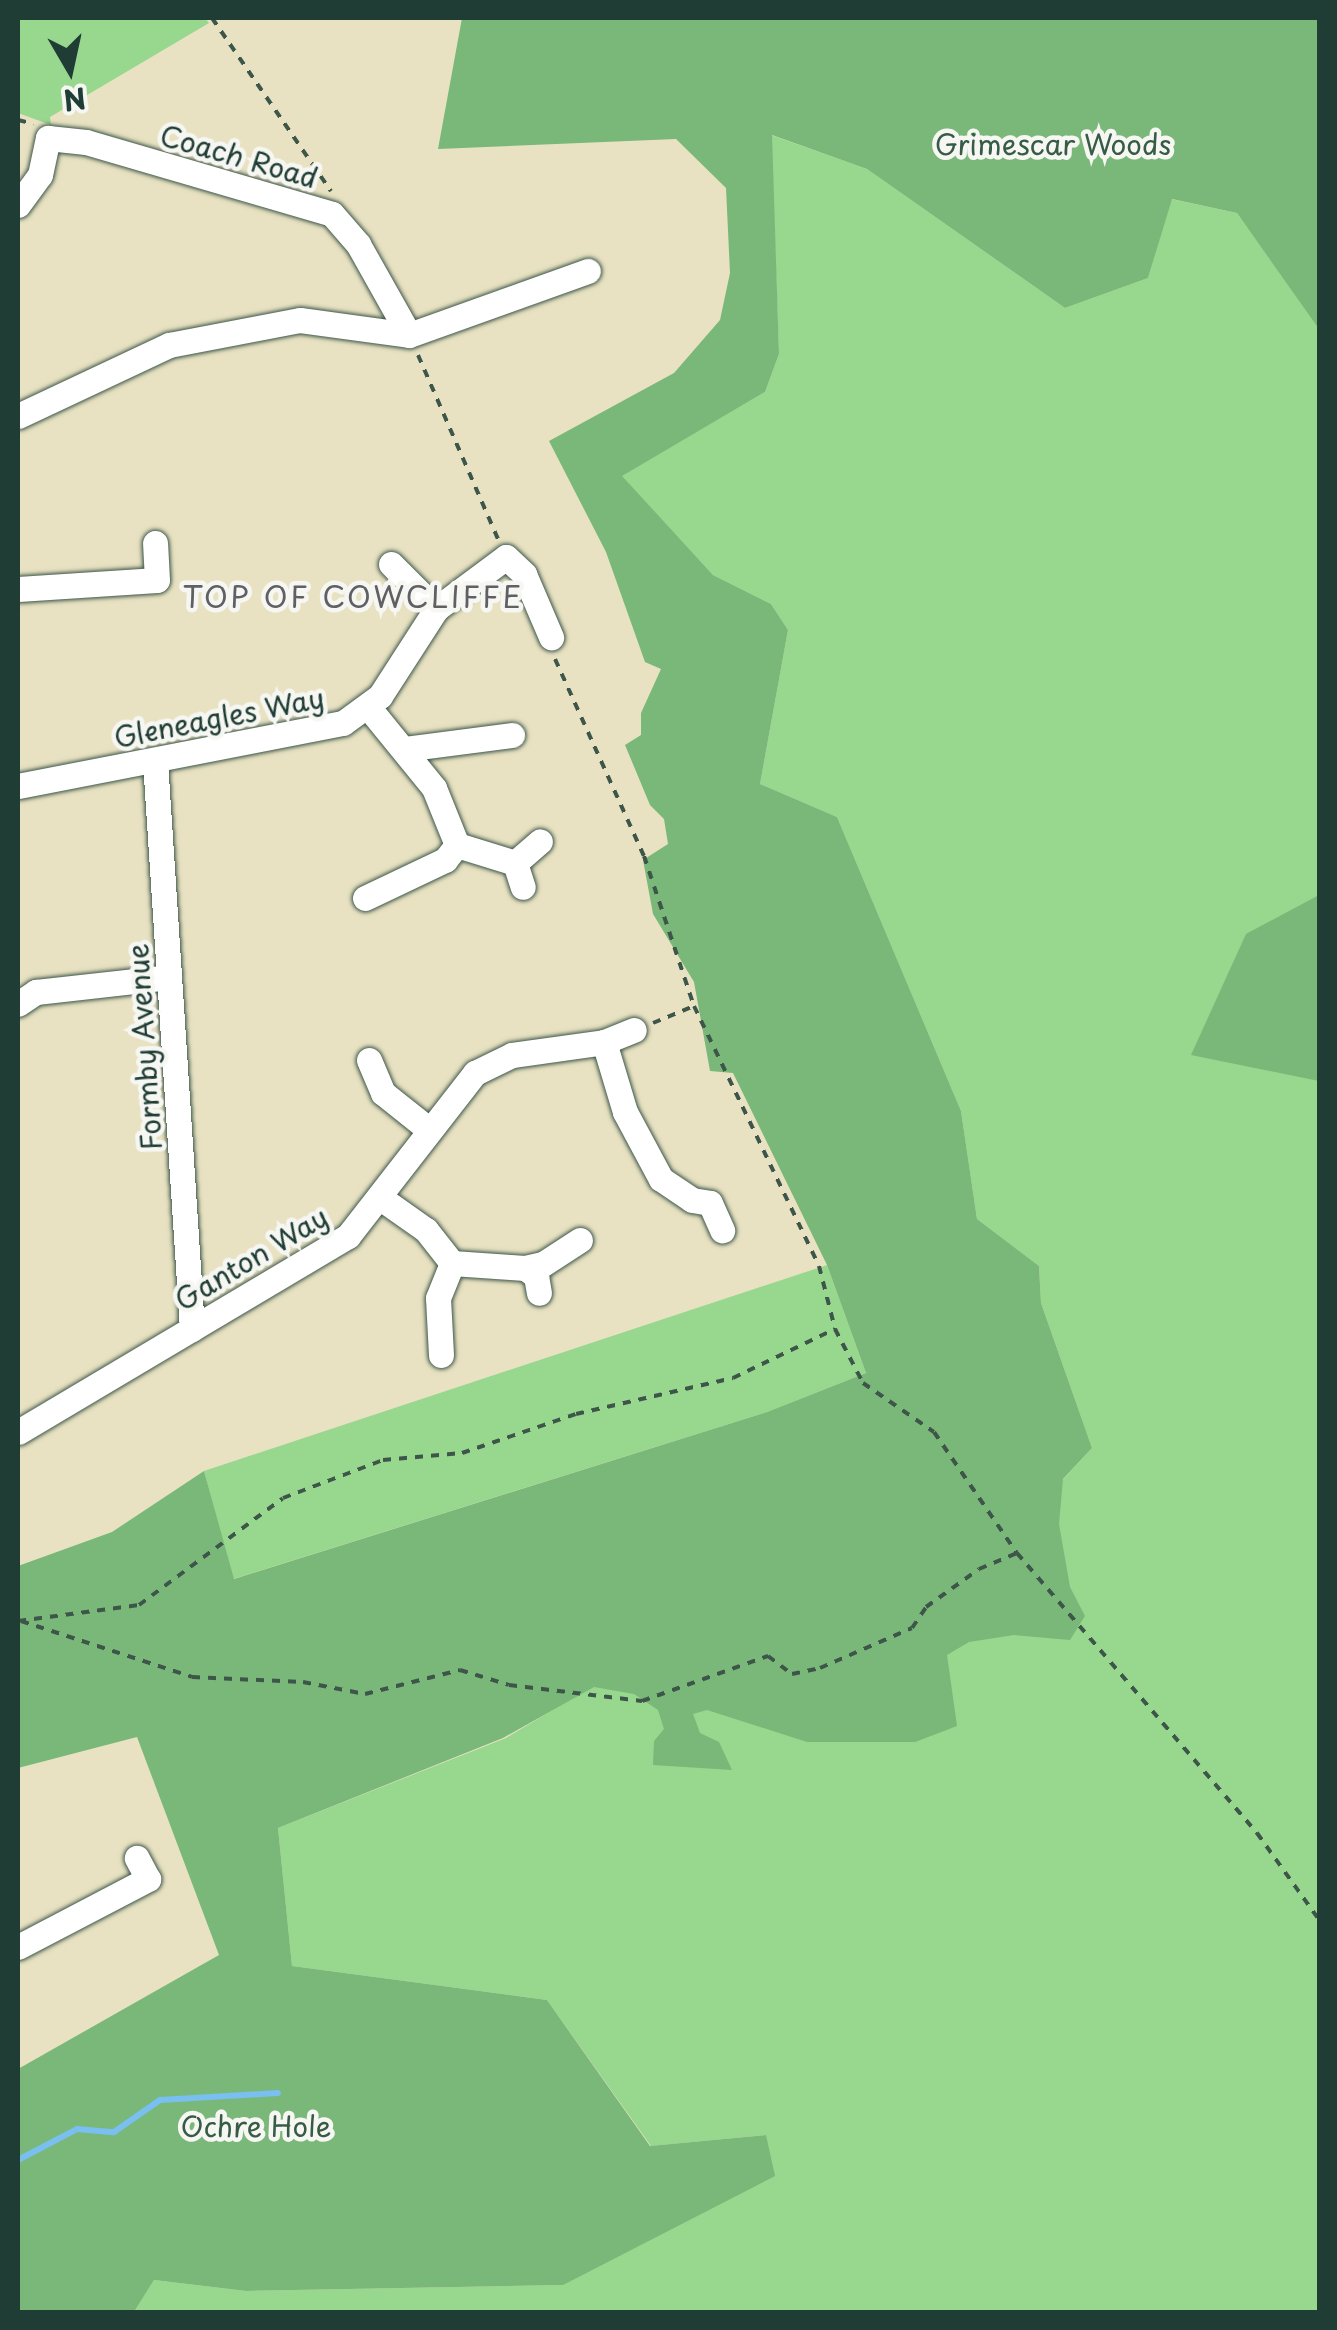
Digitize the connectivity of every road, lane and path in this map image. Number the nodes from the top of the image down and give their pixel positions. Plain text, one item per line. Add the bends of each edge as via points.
1 (212, 18) edge
2 (18, 205) edge
3 (332, 214) junction
4 (588, 270) dead end
5 (408, 335) junction
6 (18, 416) edge
7 (155, 542) dead end
8 (506, 557) junction
9 (392, 564) dead end
10 (18, 589) edge
11 (436, 609) junction
12 (551, 637) joint
13 (369, 708) junction
14 (512, 734) dead end
15 (404, 749) junction
16 (154, 761) junction
17 (18, 786) edge
18 (540, 841) dead end
19 (457, 844) junction
20 (364, 898) dead end
21 (170, 977) junction
22 (18, 1004) edge
23 (694, 1006) junction
24 (634, 1030) joint
25 (604, 1042) junction
26 (369, 1060) dead end
27 (428, 1128) junction
28 (382, 1199) junction
29 (722, 1230) dead end
30 (580, 1240) dead end
31 (452, 1263) junction
32 (525, 1268) junction
33 (539, 1293) dead end
34 (835, 1329) junction
35 (192, 1330) junction
36 (441, 1354) dead end
37 (18, 1432) edge
38 (1017, 1553) junction
39 (19, 1621) edge
40 (137, 1858) dead end
41 (1320, 1921) edge
42 (18, 1947) edge

1 - 3 path via 333,194
2 - 3 street, Coach Road via 40,175 48,138 86,142
3 - 5 street, Coach Road via 358,244
4 - 5 street
5 - 6 street via 300,320 169,345
5 - 8 path
7 - 10 street via 157,580
8 - 11 street
8 - 12 street via 524,574
9 - 11 street
11 - 13 street
12 - 23 path via 548,644 644,856
13 - 15 street
13 - 16 street, Gleneagles Way via 318,731
14 - 15 street
15 - 19 street via 434,788
16 - 17 street, Gleneagles Way
16 - 21 street, Formby Avenue
18 - 19 street via 519,876
19 - 20 street via 445,860
21 - 22 street via 36,992
21 - 35 street, Formby Avenue
23 - 24 path
23 - 34 path via 819,1266
24 - 25 street, Ganton Way
25 - 27 street, Ganton Way via 492,1062 461,1084
25 - 29 street via 624,1112 661,1179 674,1191 716,1197
26 - 27 street via 383,1092
27 - 28 street, Ganton Way
28 - 31 street via 426,1230
28 - 35 street, Ganton Way via 348,1236
30 - 32 street
31 - 32 street
31 - 36 street via 438,1298
32 - 33 street via 536,1276
34 - 38 path via 863,1383 934,1432
34 - 39 path via 732,1378 576,1414 462,1453 383,1460 284,1498 139,1605
35 - 37 street, Ganton Way
38 - 39 path via 979,1569 926,1607 912,1628 820,1668 792,1674 768,1656 642,1701 509,1686 460,1670 364,1694 304,1682 192,1677
38 - 41 path via 1257,1832
40 - 42 street via 148,1879

